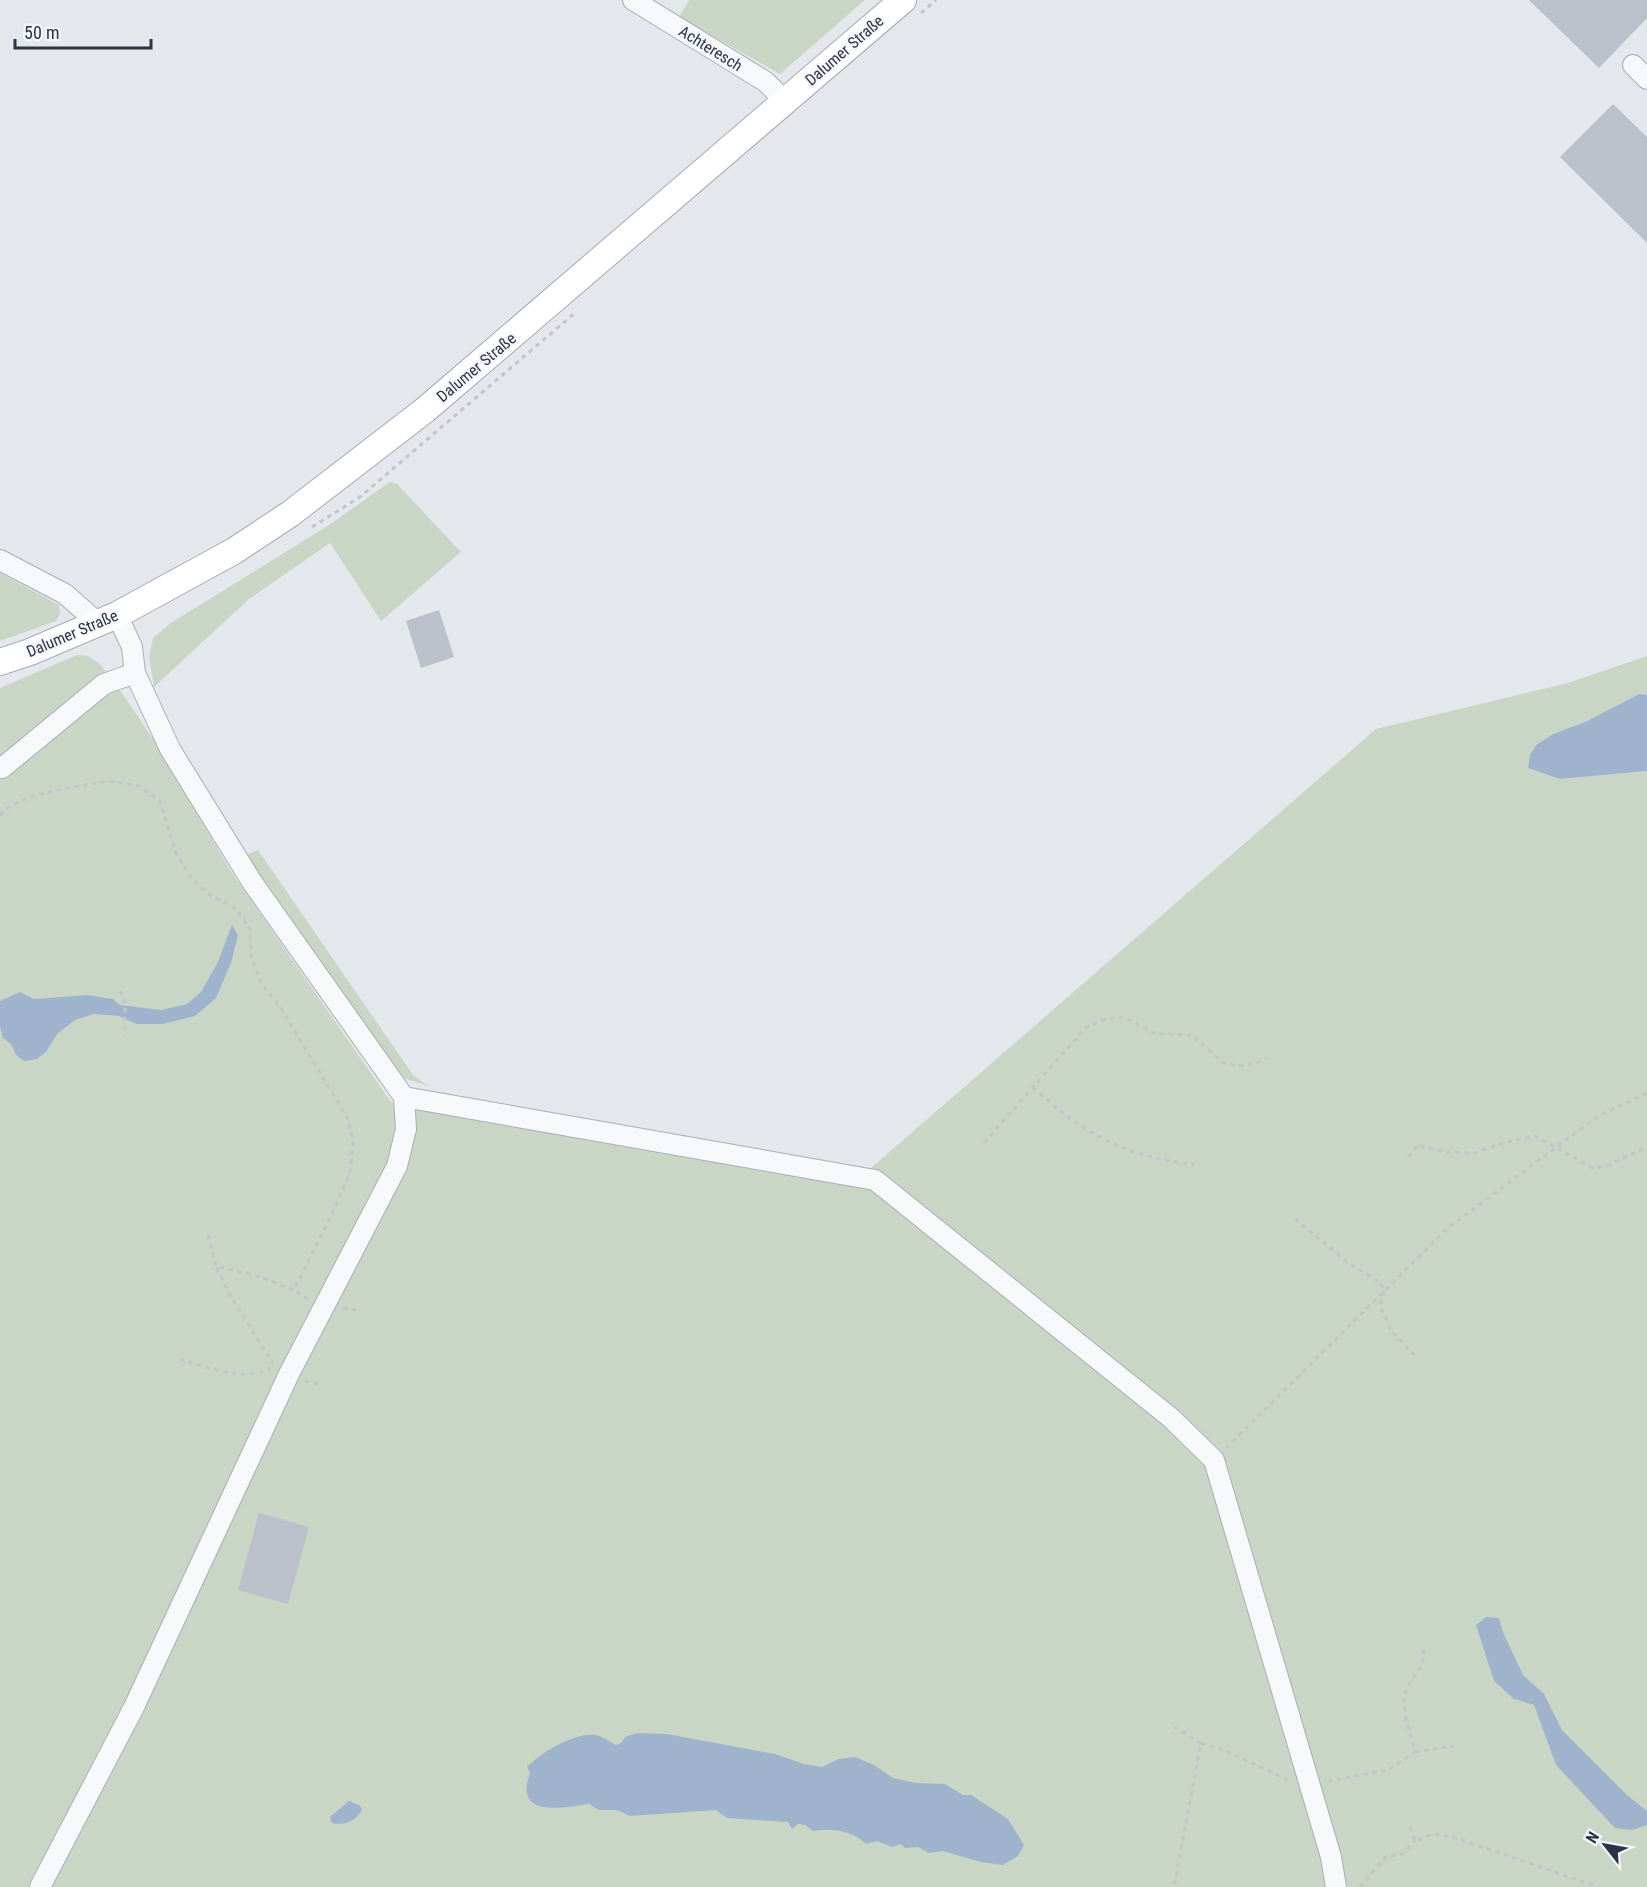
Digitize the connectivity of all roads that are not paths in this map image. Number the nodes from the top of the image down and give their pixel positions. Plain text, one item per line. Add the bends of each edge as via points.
1 (633, 0) edge
2 (903, 0) edge
3 (1633, 65) dead end
4 (1647, 79) edge
5 (785, 101) junction
6 (0, 560) edge
7 (108, 620) junction
8 (0, 662) edge
9 (135, 673) junction
10 (2, 768) dead end
11 (404, 1097) junction
12 (40, 1887) edge
13 (1336, 1887) edge

1 - 5 street, Achteresch via 766,82
2 - 5 main road, Dalumer Straße
3 - 4 street
5 - 7 main road, Dalumer Straße via 425,410 343,475 234,551
6 - 7 street
7 - 8 main road, Dalumer Straße
7 - 9 street via 132,647
9 - 10 street via 104,684
9 - 11 street via 170,749 252,882
11 - 12 street via 406,1129 397,1166 289,1374 134,1707
11 - 13 street via 875,1180 1171,1418 1214,1460 1331,1857

